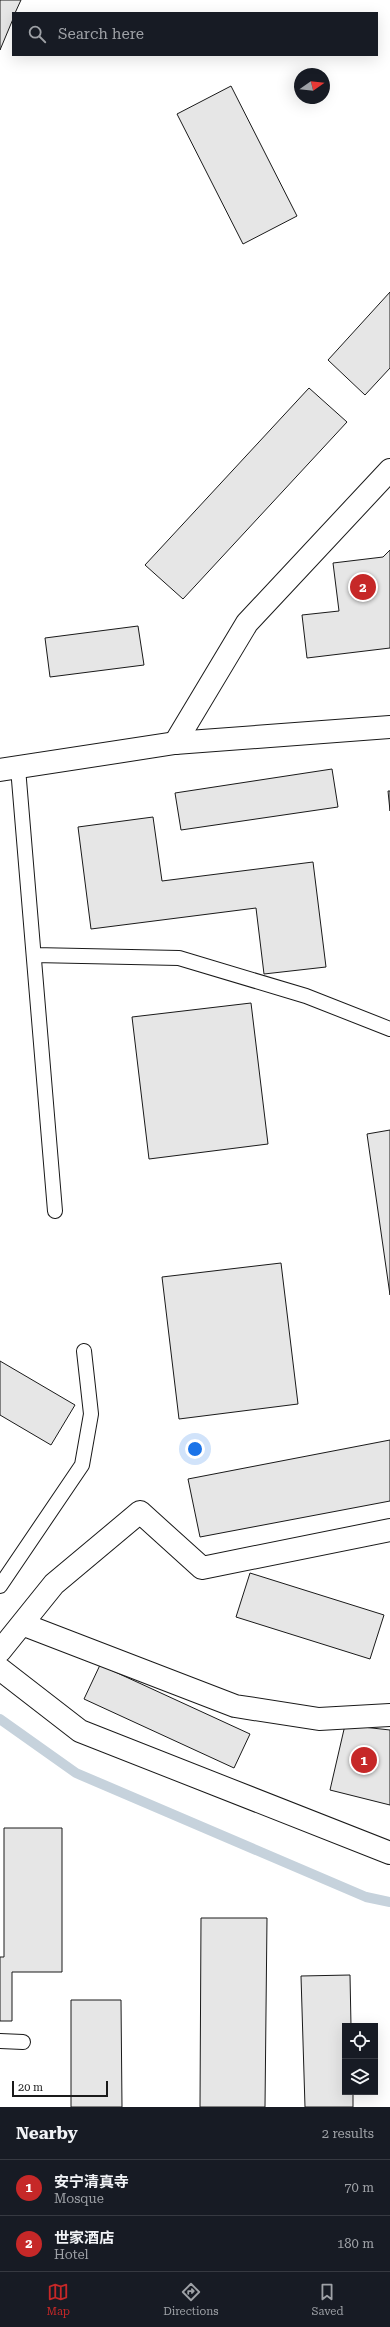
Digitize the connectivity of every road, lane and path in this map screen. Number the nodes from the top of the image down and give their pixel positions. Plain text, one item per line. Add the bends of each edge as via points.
1 (390, 470) edge
2 (390, 726) edge
3 (175, 743) junction
4 (9, 769) edge
5 (34, 955) junction
6 (390, 1029) edge
7 (55, 1211) dead end
8 (84, 1351) dead end
9 (390, 1530) edge
10 (0, 1586) edge
11 (22, 1624) junction
12 (0, 1651) edge
13 (0, 1669) edge
14 (390, 1715) edge
15 (390, 1853) edge
16 (0, 2041) edge
17 (23, 2042) dead end

1 - 3 street via 247,623
2 - 3 street
3 - 4 street
4 - 5 lane
5 - 6 lane via 179,958 306,996
5 - 7 lane
8 - 10 lane via 92,1414 82,1465
9 - 11 street via 202,1568 140,1512 54,1584
11 - 12 street
11 - 14 street via 235,1706 319,1719
13 - 15 street via 80,1731
16 - 17 lane

